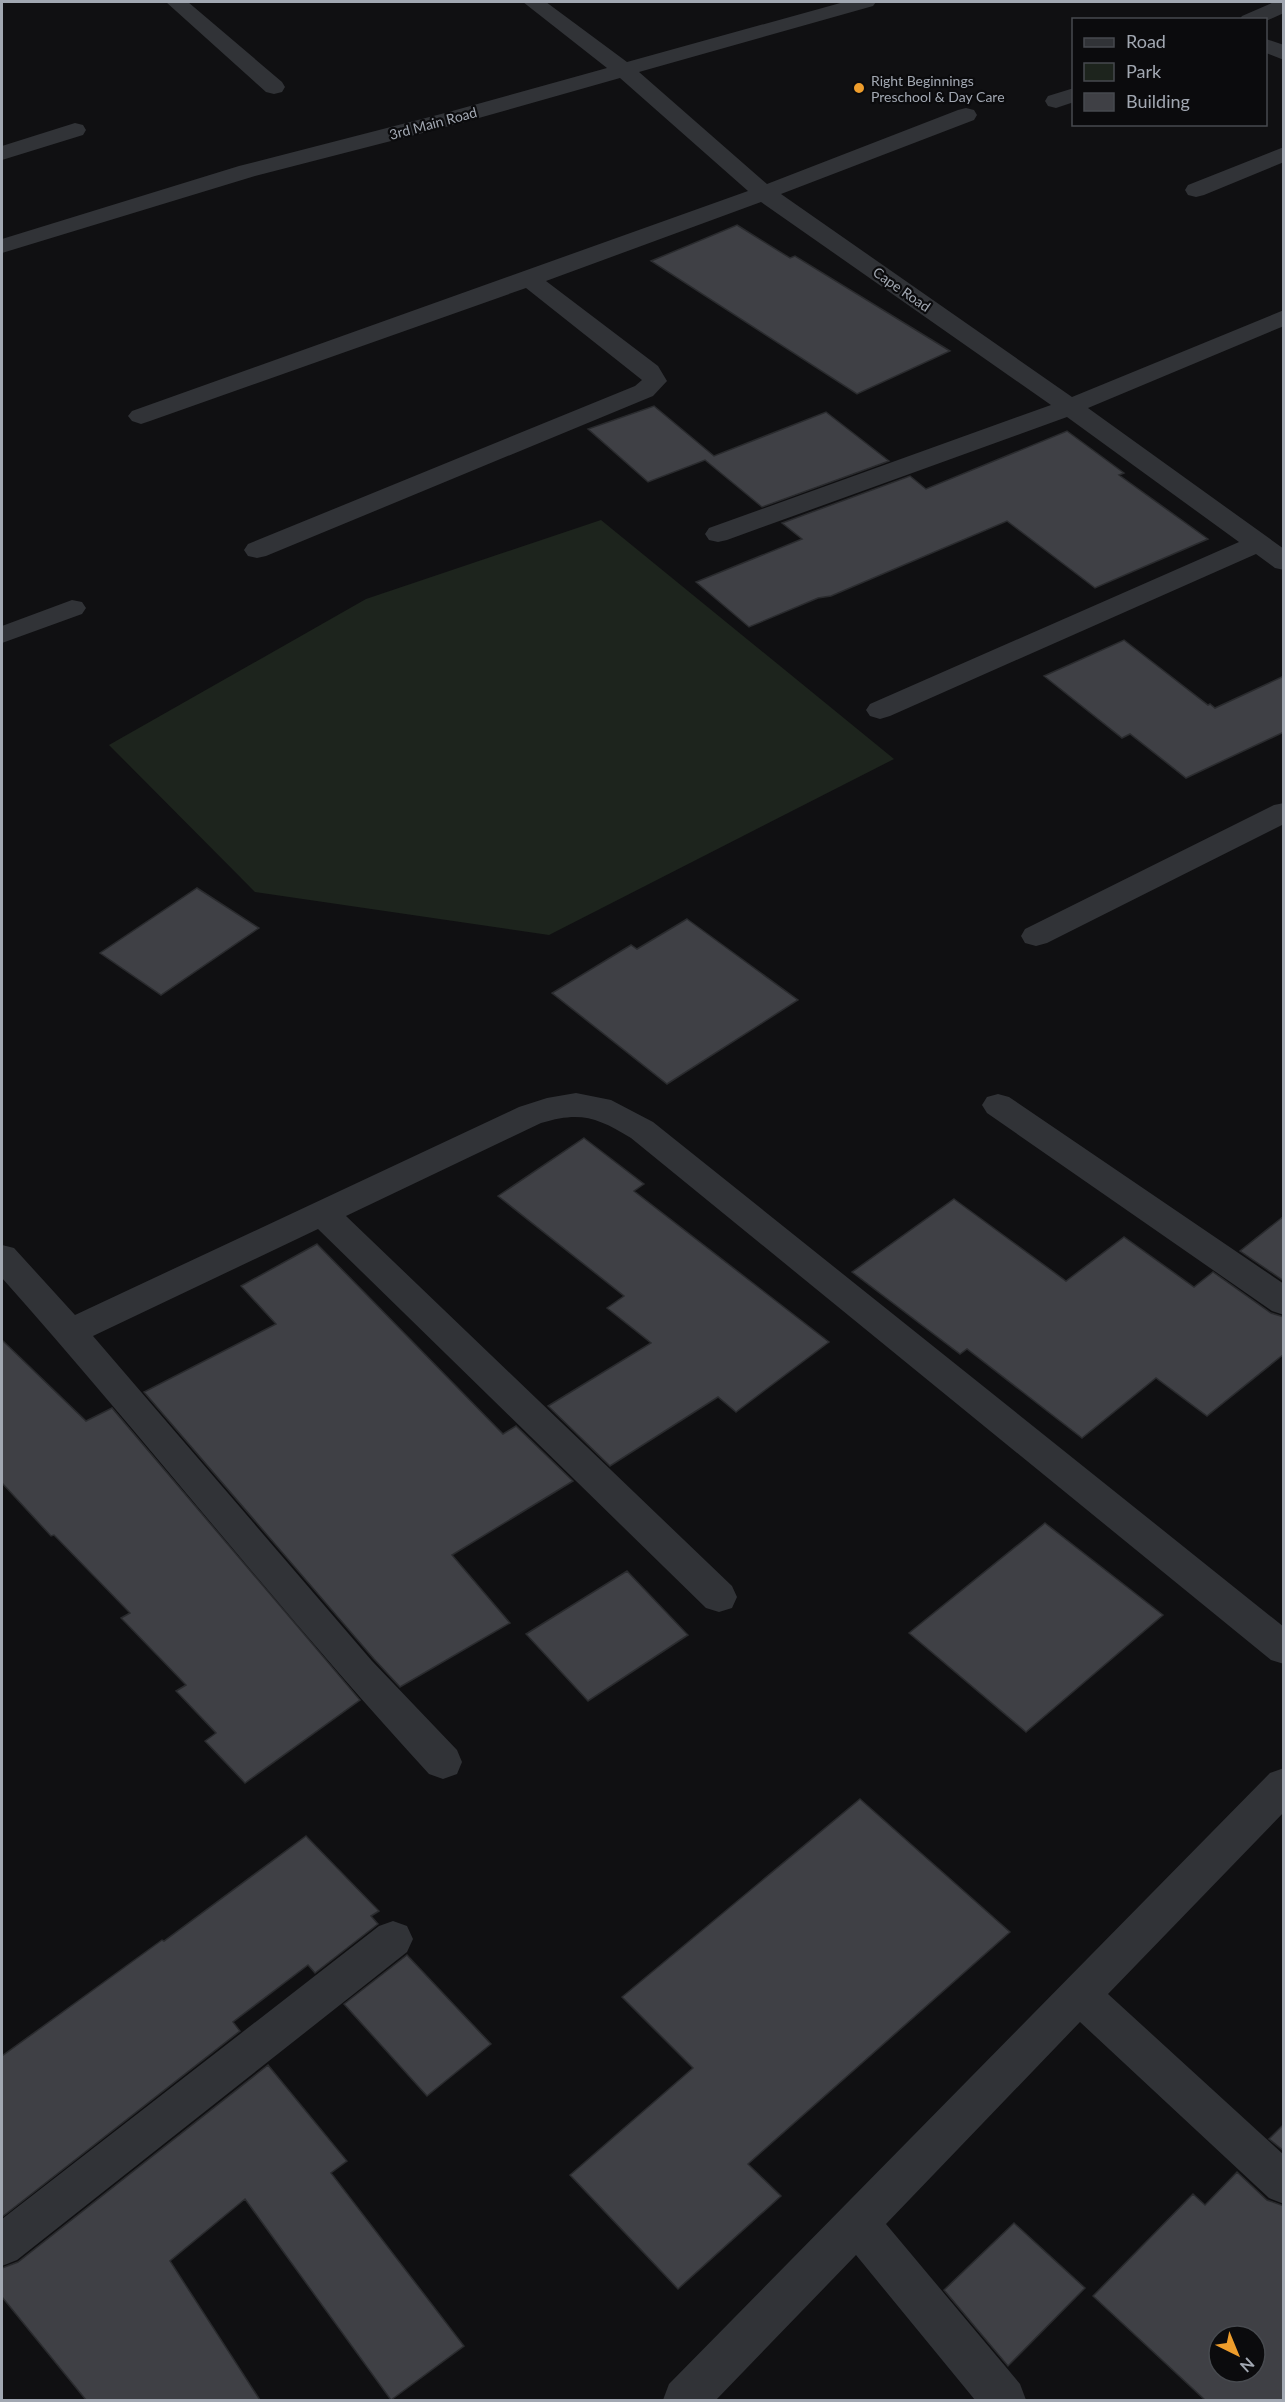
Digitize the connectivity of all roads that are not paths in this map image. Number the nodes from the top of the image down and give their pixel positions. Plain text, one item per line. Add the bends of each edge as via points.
1 (176, 2) edge
2 (533, 2) edge
3 (866, 2) edge
4 (1284, 5) edge
5 (1254, 18) edge
6 (1267, 46) edge
7 (1284, 54) edge
8 (625, 71) junction
9 (274, 87) dead end
10 (966, 115) dead end
11 (75, 130) dead end
12 (2, 153) edge
13 (1284, 154) edge
14 (1196, 190) dead end
15 (764, 193) junction
16 (2, 246) edge
17 (529, 279) junction
18 (1284, 316) edge
19 (1071, 407) junction
20 (141, 416) dead end
21 (718, 534) dead end
22 (1257, 544) junction
23 (257, 550) dead end
24 (1284, 562) edge
25 (72, 608) dead end
26 (2, 635) edge
27 (880, 710) dead end
28 (1284, 812) edge
29 (1036, 936) dead end
30 (998, 1105) dead end
31 (322, 1213) junction
32 (2, 1257) edge
33 (1284, 1302) edge
34 (70, 1332) junction
35 (719, 1597) dead end
36 (1284, 1649) edge
37 (443, 1761) dead end
38 (1284, 1785) edge
39 (393, 1939) dead end
40 (1080, 1995) junction
41 (1284, 2184) edge
42 (858, 2224) junction
43 (2, 2245) edge
44 (685, 2400) edge
45 (1004, 2400) edge

1 - 9 street
2 - 8 street, Cape Road
3 - 8 street, 3rd Main Road
4 - 5 street
6 - 7 street
8 - 15 street, Cape Road
8 - 16 street, 3rd Main Road via 247,171
10 - 15 street
11 - 12 street
13 - 14 street
15 - 17 street
15 - 19 street, Cape Road
17 - 20 street
17 - 23 street via 649,370 655,381 644,391
18 - 19 street
19 - 21 street
19 - 22 street, Cape Road
22 - 24 street, Cape Road
22 - 27 street
25 - 26 street
28 - 29 street
30 - 33 street
31 - 34 street
31 - 35 street
31 - 36 street via 530,1115 560,1105 591,1104 619,1114
32 - 34 street
34 - 37 street via 359,1672
38 - 40 street
39 - 43 street
40 - 41 street
40 - 42 street
42 - 44 street
42 - 45 street

